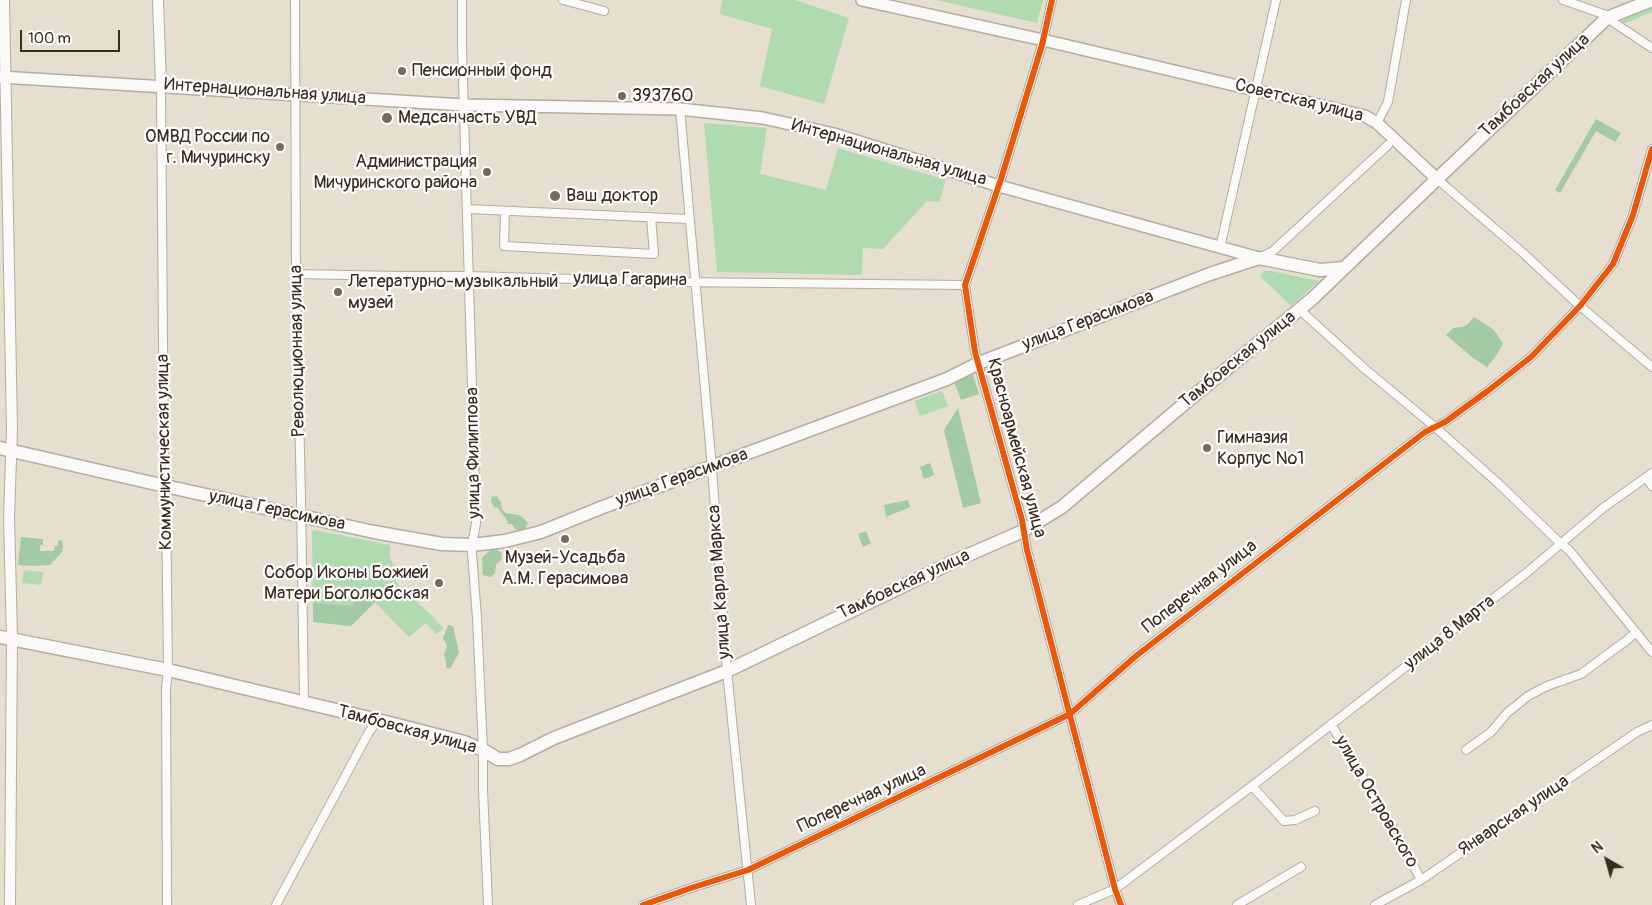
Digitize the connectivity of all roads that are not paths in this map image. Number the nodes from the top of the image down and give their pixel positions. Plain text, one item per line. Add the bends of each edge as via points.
1 (4, 0) edge
2 (158, 0) edge
3 (296, 0) edge
4 (462, 0) edge
5 (563, 0) edge
6 (862, 0) edge
7 (1052, 0) edge
8 (1276, 0) edge
9 (1406, 0) edge
10 (1563, 0) edge
11 (1652, 0) edge
12 (604, 11) dead end
13 (1608, 17) junction
14 (1043, 40) junction
15 (1652, 48) edge
16 (3, 77) edge
17 (161, 86) junction
18 (1256, 90) junction
19 (296, 94) junction
20 (464, 105) junction
21 (680, 108) junction
22 (1377, 122) junction
23 (1388, 146) dead end
24 (1652, 149) edge
25 (1437, 178) junction
26 (999, 186) junction
27 (468, 209) junction
28 (505, 211) junction
29 (651, 218) junction
30 (688, 219) junction
31 (1220, 248) junction
32 (1259, 258) junction
33 (1344, 268) junction
34 (296, 274) junction
35 (470, 276) junction
36 (694, 281) junction
37 (965, 285) junction
38 (1580, 306) junction
39 (1300, 310) junction
40 (979, 363) junction
41 (1652, 367) edge
42 (1435, 427) junction
43 (5, 449) edge
44 (712, 468) junction
45 (1649, 475) edge
46 (165, 486) junction
47 (1652, 486) edge
48 (301, 515) junction
49 (1023, 531) junction
50 (1560, 543) junction
51 (472, 545) junction
52 (1636, 632) junction
53 (6, 637) edge
54 (1652, 652) edge
55 (168, 670) junction
56 (727, 671) junction
57 (304, 702) junction
58 (1070, 714) junction
59 (378, 720) junction
60 (1332, 724) junction
61 (1652, 725) edge
62 (483, 750) junction
63 (1466, 750) dead end
64 (1252, 786) junction
65 (1315, 811) dead end
66 (1301, 867) dead end
67 (748, 870) junction
68 (1421, 880) junction
69 (1116, 888) junction
70 (10, 905) edge
71 (167, 905) edge
72 (276, 905) edge
73 (488, 905) edge
74 (643, 905) edge
75 (751, 905) edge
76 (1078, 905) edge
77 (1121, 905) edge
78 (1237, 905) edge
79 (1375, 905) edge

1 - 16 street
2 - 17 street, Коммунистическая улица
3 - 19 street, Революционная улица
4 - 20 street, улица Филиппова
5 - 12 street
6 - 14 main road, Советская улица
7 - 14 street, Красноармейская улица
8 - 18 street
9 - 22 street via 1388,102
10 - 13 street
11 - 13 main road, Тамбовская улица
13 - 15 street
13 - 25 main road, Тамбовская улица
14 - 18 main road, Советская улица
14 - 26 street, Красноармейская улица
16 - 17 main road, Интернациональная улица
16 - 43 street via 12,428
17 - 19 main road, Интернациональная улица
17 - 46 street, Коммунистическая улица
18 - 22 main road, Советская улица via 1350,112
18 - 31 street
19 - 20 main road, Интернациональная улица
19 - 34 street, Революционная улица
20 - 21 main road, Интернациональная улица
20 - 27 street, улица Филиппова
21 - 26 main road, Интернациональная улица via 763,118 834,134
21 - 30 street, улица Карла Маркса
22 - 25 main road, Советская улица
23 - 32 street via 1273,252
24 - 38 street, Поперечная улица via 1633,215 1613,264
25 - 33 main road, Тамбовская улица
25 - 38 street, Советская улица
26 - 31 main road, Интернациональная улица
26 - 37 street, Красноармейская улица
27 - 28 street
27 - 35 street, улица Филиппова
28 - 29 street
28 - 29 street via 504,246 654,254
29 - 30 street
30 - 36 street, улица Карла Маркса
31 - 32 main road, Интернациональная улица
32 - 33 main road, улица Герасимова via 1320,270
32 - 40 main road, улица Герасимова
33 - 39 main road, Тамбовская улица
34 - 35 street, улица Гагарина
34 - 48 street, Революционная улица
35 - 36 street, улица Гагарина
35 - 51 street, улица Филиппова via 476,523
36 - 37 street, улица Гагарина
36 - 44 street, улица Карла Маркса
37 - 40 street, Красноармейская улица
38 - 41 street, Советская улица
38 - 42 street, Поперечная улица via 1531,357
39 - 42 street
39 - 49 main road, Тамбовская улица via 1062,507
40 - 44 main road, улица Герасимова via 947,379
40 - 49 street, Красноармейская улица
42 - 50 street
42 - 58 street, Поперечная улица via 1136,656
43 - 46 main road, улица Герасимова
43 - 53 street via 8,518
44 - 51 main road, улица Герасимова via 541,532
44 - 56 street, улица Карла Маркса
45 - 47 street, улица 8 Марта
45 - 50 street, улица 8 Марта
46 - 48 main road, улица Герасимова
46 - 55 street, Коммунистическая улица
48 - 51 main road, улица Герасимова via 442,544
48 - 57 street, Революционная улица
49 - 56 main road, Тамбовская улица
49 - 58 street, Красноармейская улица
50 - 52 street
50 - 60 street, улица 8 Марта via 1525,574
51 - 62 street, улица Филиппова
52 - 54 street
52 - 63 street via 1581,674 1528,696 1491,732
53 - 55 main road, Тамбовская улица
53 - 70 street
55 - 57 main road, Тамбовская улица
55 - 71 street, Коммунистическая улица
56 - 62 main road, Тамбовская улица via 554,738 509,759 498,759
56 - 67 street, улица Карла Маркса
57 - 59 main road, Тамбовская улица
58 - 67 street, Поперечная улица
58 - 69 street, Красноармейская улица
59 - 62 main road, Тамбовская улица
59 - 72 street
60 - 64 street, улица 8 Марта
60 - 68 street, улица Островского
61 - 68 street, Январская улица via 1637,732
62 - 73 street, улица Филиппова
64 - 65 street via 1284,821
64 - 69 street, улица 8 Марта
66 - 78 street
67 - 74 street, Поперечная улица
67 - 75 street, улица Карла Маркса
68 - 79 street, Январская улица
69 - 76 street, улица 8 Марта
69 - 77 street, Красноармейская улица

